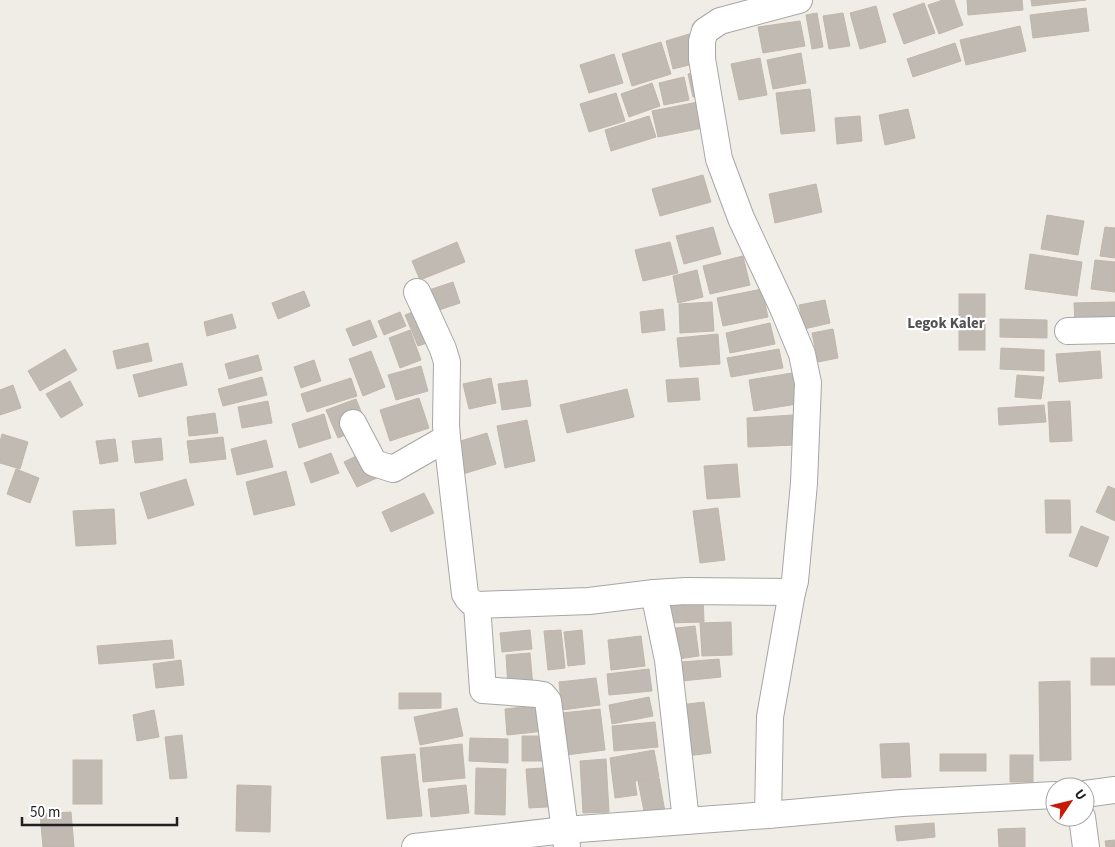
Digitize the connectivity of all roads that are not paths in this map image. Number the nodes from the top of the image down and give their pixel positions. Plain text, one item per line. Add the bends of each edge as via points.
1 (799, 0) edge
2 (417, 292) dead end
3 (1115, 330) edge
4 (1068, 331) dead end
5 (352, 423) dead end
6 (447, 438) junction
7 (792, 592) junction
8 (654, 593) junction
9 (477, 605) junction
10 (1115, 790) edge
11 (1095, 793) edge
12 (1045, 795) edge
13 (768, 815) junction
14 (686, 820) junction
15 (1083, 827) edge
16 (566, 839) edge
17 (415, 847) edge
18 (1086, 847) edge

1 - 7 street via 720,21 705,31 702,41 702,59 719,159 741,218 802,354 808,382 804,483
2 - 6 street via 447,362
3 - 4 street
5 - 6 street via 374,463 393,469
6 - 9 street via 465,594
7 - 8 street
7 - 13 street via 770,717
8 - 9 street via 589,601
8 - 14 street via 668,660
9 - 16 street via 483,690 543,695 548,702
10 - 11 street
12 - 13 street via 902,802
13 - 14 street
14 - 16 street
15 - 18 street
16 - 17 street

